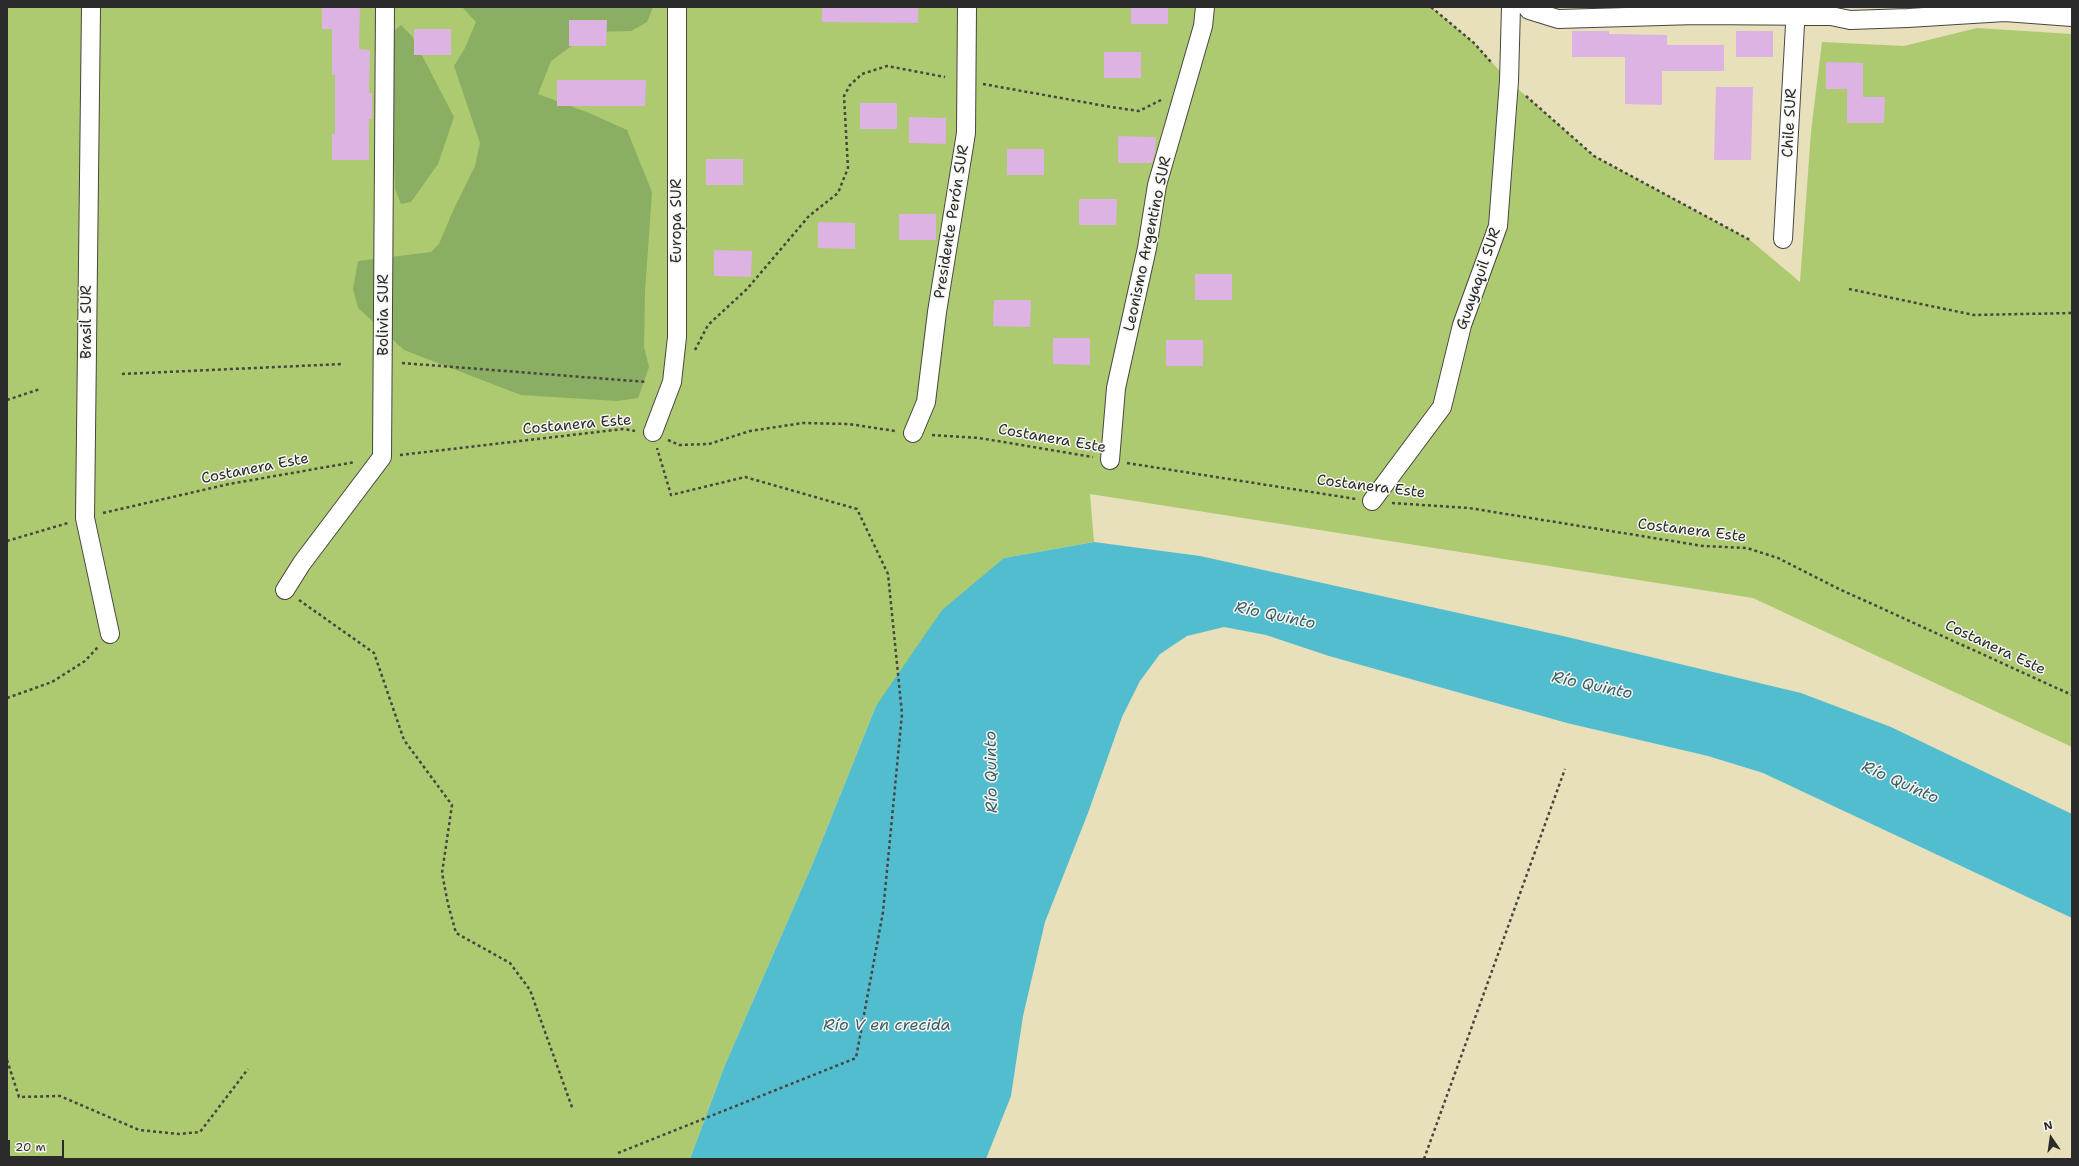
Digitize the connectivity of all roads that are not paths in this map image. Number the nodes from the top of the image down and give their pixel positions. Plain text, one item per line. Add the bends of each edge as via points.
1 (91, 7) edge
2 (385, 7) edge
3 (676, 7) edge
4 (967, 7) edge
5 (1205, 7) edge
6 (1511, 7) edge
7 (1527, 7) edge
8 (1796, 11) edge
9 (2072, 17) edge
10 (1783, 239) dead end
11 (653, 432) road end
12 (913, 433) road end
13 (1110, 460) road end
14 (1372, 501) road end
15 (285, 590) road end
16 (110, 634) road end

1 - 16 street, Brasil SUR via 85,518
2 - 15 street, Bolivia SUR via 382,457 302,563
3 - 11 street, Europa SUR via 677,336 672,382
4 - 12 street, Presidente Perón SUR via 966,133 937,312 926,402
5 - 13 street, Leonismo Argentino SUR via 1201,33 1157,185 1148,248 1116,388
6 - 14 street, Guayaquil SUR via 1509,81 1498,226 1462,325 1442,408
7 - 8 street via 1529,10 1558,19
8 - 9 street via 1850,20 2005,12
8 - 10 street, Chile SUR

